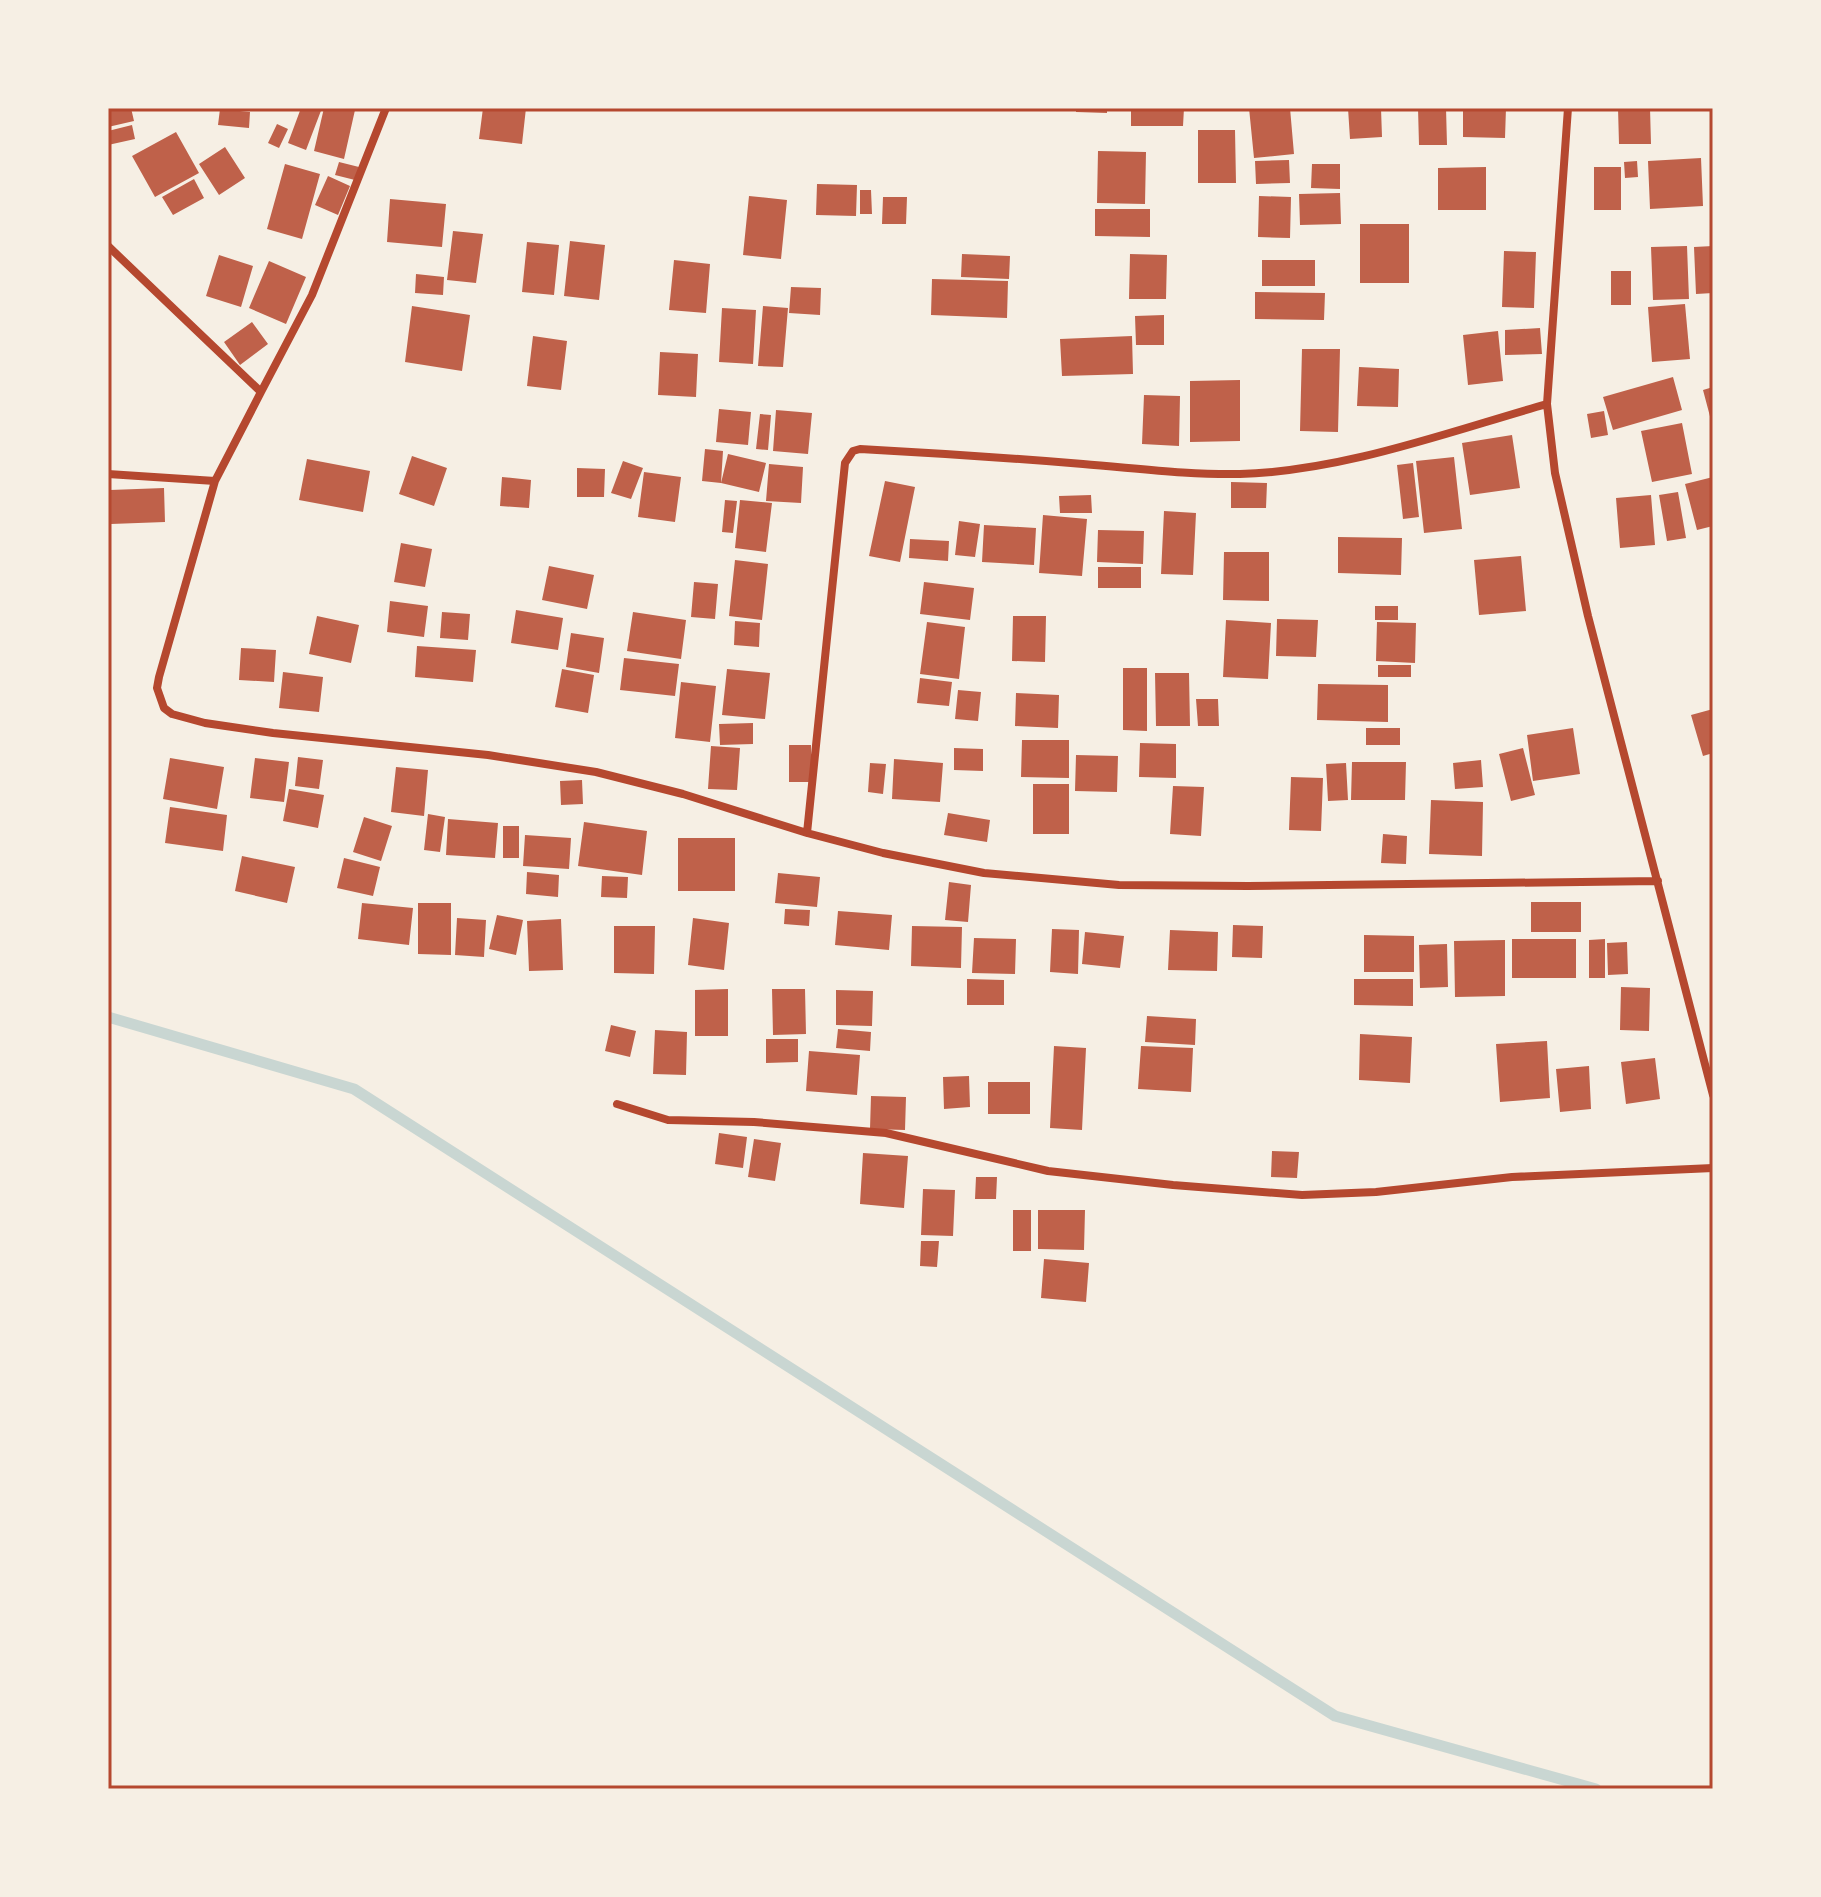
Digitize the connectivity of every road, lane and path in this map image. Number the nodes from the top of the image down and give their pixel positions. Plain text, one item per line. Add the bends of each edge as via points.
1 (386, 108) edge
2 (1568, 108) edge
3 (108, 246) edge
4 (261, 392) junction
5 (1547, 404) junction
6 (108, 474) edge
7 (215, 481) junction
8 (807, 833) junction
9 (1658, 881) junction
10 (1713, 1095) edge
11 (617, 1104) dead end
12 (1713, 1168) edge

1 - 4 street via 312,295
2 - 5 street
3 - 4 street
4 - 7 street
5 - 8 street via 1364,456 1241,474 853,451 845,463
5 - 9 street via 1555,473 1585,602
6 - 7 street
7 - 8 street via 159,677 160,701 172,714 273,733 596,772
8 - 9 street via 984,873 1119,885
9 - 10 street
11 - 12 street via 668,1120 886,1133 1048,1171 1302,1195 1512,1177

